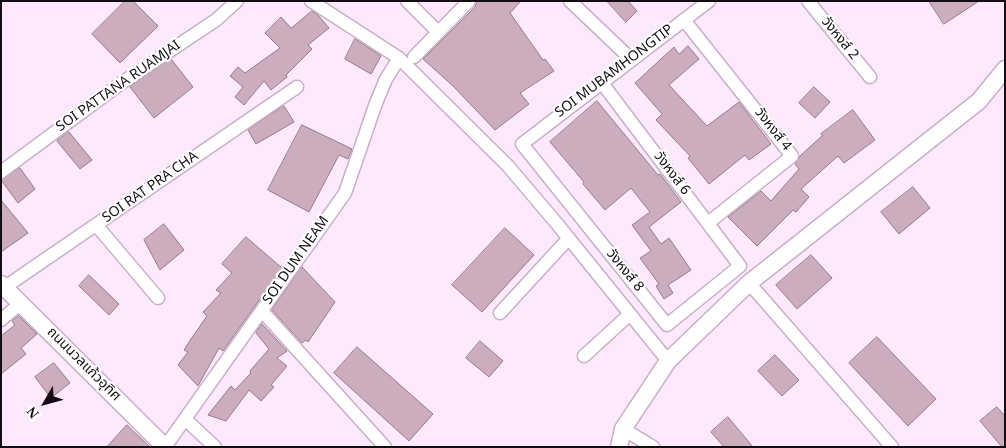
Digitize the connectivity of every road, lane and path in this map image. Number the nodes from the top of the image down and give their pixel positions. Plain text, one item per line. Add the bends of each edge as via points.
1 (237, 1) edge
2 (311, 1) edge
3 (407, 1) edge
4 (469, 1) edge
5 (570, 1) edge
6 (709, 1) edge
7 (808, 1) edge
8 (684, 20) junction
9 (438, 32) junction
10 (414, 56) dead end
11 (399, 58) junction
12 (632, 60) junction
13 (1005, 69) edge
14 (870, 78) dead end
15 (602, 83) junction
16 (297, 87) dead end
17 (522, 144) joint
18 (1, 172) edge
19 (708, 223) junction
20 (96, 226) junction
21 (569, 238) junction
22 (740, 266) joint
23 (749, 284) junction
24 (3, 285) edge
25 (158, 298) dead end
26 (21, 303) junction
27 (262, 311) junction
28 (500, 314) dead end
29 (630, 314) junction
30 (1, 320) edge
31 (584, 356) dead end
32 (668, 361) junction
33 (185, 419) junction
34 (623, 429) junction
35 (165, 447) edge
36 (215, 447) edge
37 (385, 447) edge
38 (619, 447) edge
39 (653, 447) edge
40 (892, 447) edge

1 - 18 street, SOI PATTANA RUAMJAI via 216,20 120,84
2 - 11 street
3 - 9 street
4 - 9 street
5 - 12 street
6 - 8 street, SOI MUBAMHONGTIP
7 - 14 street, วังหงส์ 2
8 - 12 street, SOI MUBAMHONGTIP
8 - 19 street, วังหงส์ 4 via 792,156
9 - 10 street
11 - 21 street via 508,166
11 - 27 street, SOI DUM NEAM via 386,79 345,193
12 - 15 street, SOI MUBAMHONGTIP
13 - 23 street via 979,101
15 - 17 street, SOI MUBAMHONGTIP
15 - 19 street, วังหงส์ 6
16 - 20 street, SOI RAT PRA CHA
17 - 22 street, วังหงส์ 8 via 667,325
19 - 22 street, วังหงส์ 6
20 - 24 street, SOI RAT PRA CHA
20 - 25 street
21 - 28 street
21 - 29 street
23 - 32 street
23 - 40 street
24 - 26 street, ถนนนวลแก้วอุทิศ
26 - 30 street
26 - 35 street, ถนนนวลแก้วอุทิศ
27 - 33 street, SOI DUM NEAM
27 - 37 street
29 - 31 street
29 - 32 street
32 - 34 street
33 - 35 street, SOI DUM NEAM
33 - 36 street
34 - 38 street
34 - 39 street

